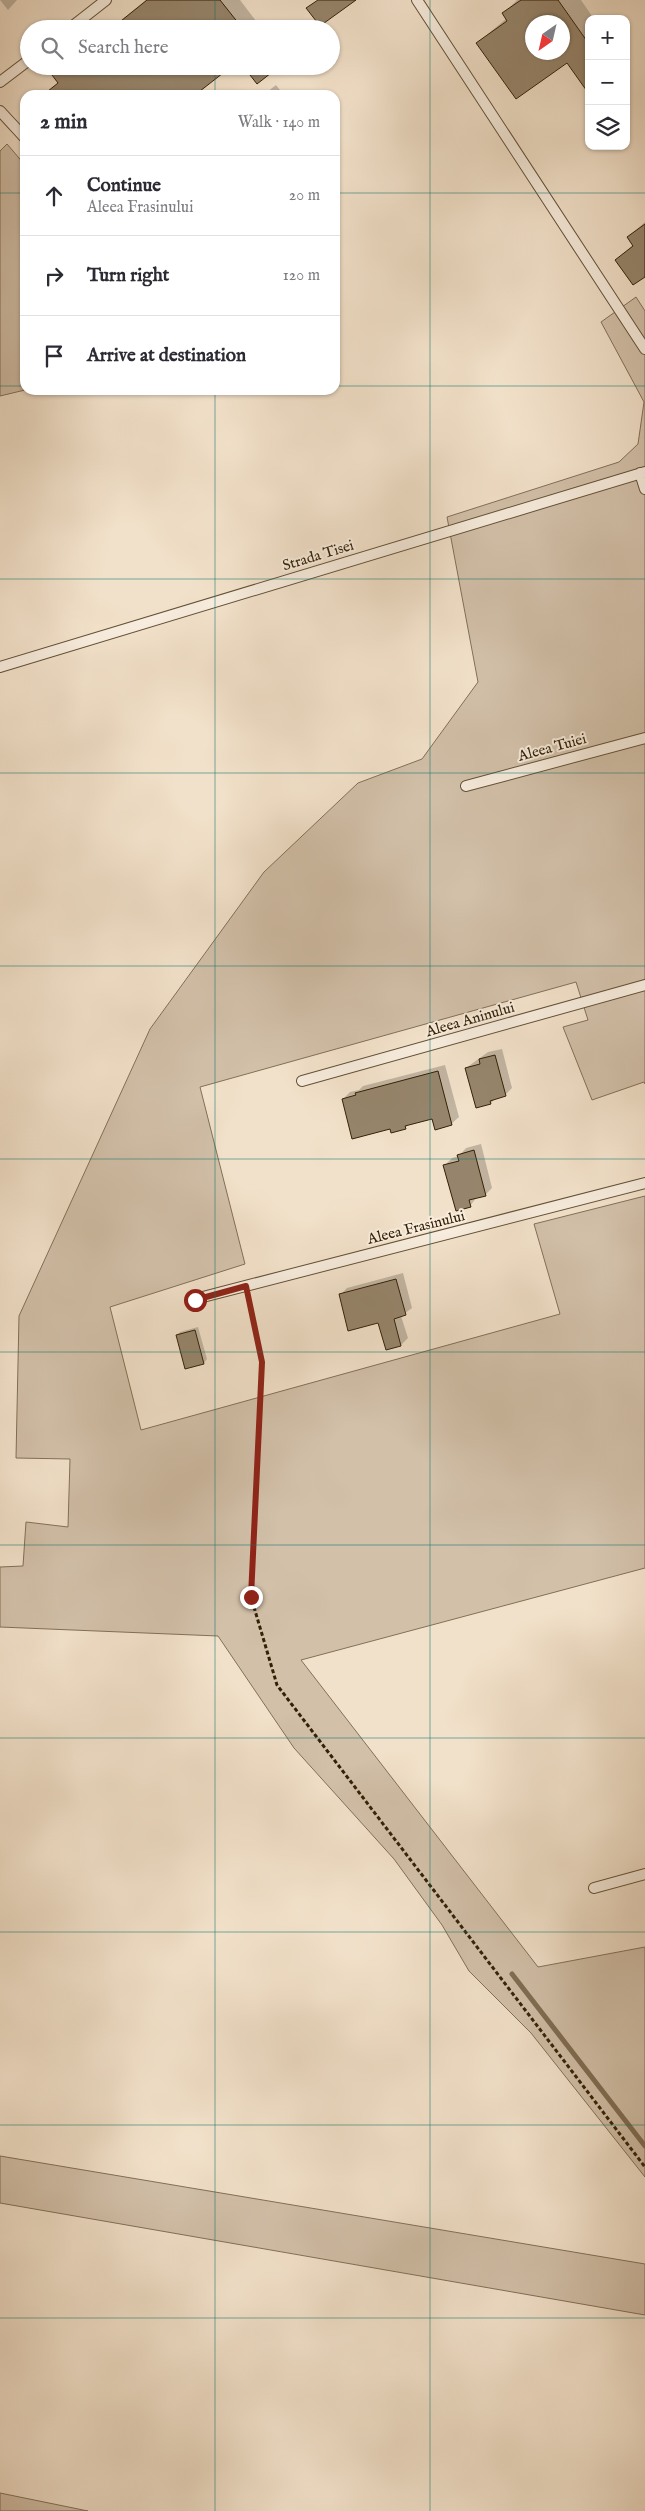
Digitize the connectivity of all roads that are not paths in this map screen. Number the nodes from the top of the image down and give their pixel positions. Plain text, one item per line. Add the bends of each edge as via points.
1 (106, 0) edge
2 (417, 0) edge
3 (80, 20) edge
4 (20, 67) edge
5 (0, 82) edge
6 (0, 111) edge
7 (20, 133) edge
8 (645, 349) edge
9 (643, 473) edge
10 (645, 489) edge
11 (0, 667) edge
12 (645, 738) edge
13 (466, 786) dead end
14 (645, 985) edge
15 (302, 1081) dead end
16 (645, 1184) edge
17 (195, 1300) dead end
18 (645, 1874) edge
19 (594, 1888) dead end

1 - 3 lane
2 - 8 lane
4 - 5 lane
6 - 7 lane
9 - 10 lane
9 - 11 lane, Strada Tisei
12 - 13 lane, Aleea Tuiei
14 - 15 lane, Aleea Aninului
16 - 17 lane, Aleea Frasinului
18 - 19 lane

